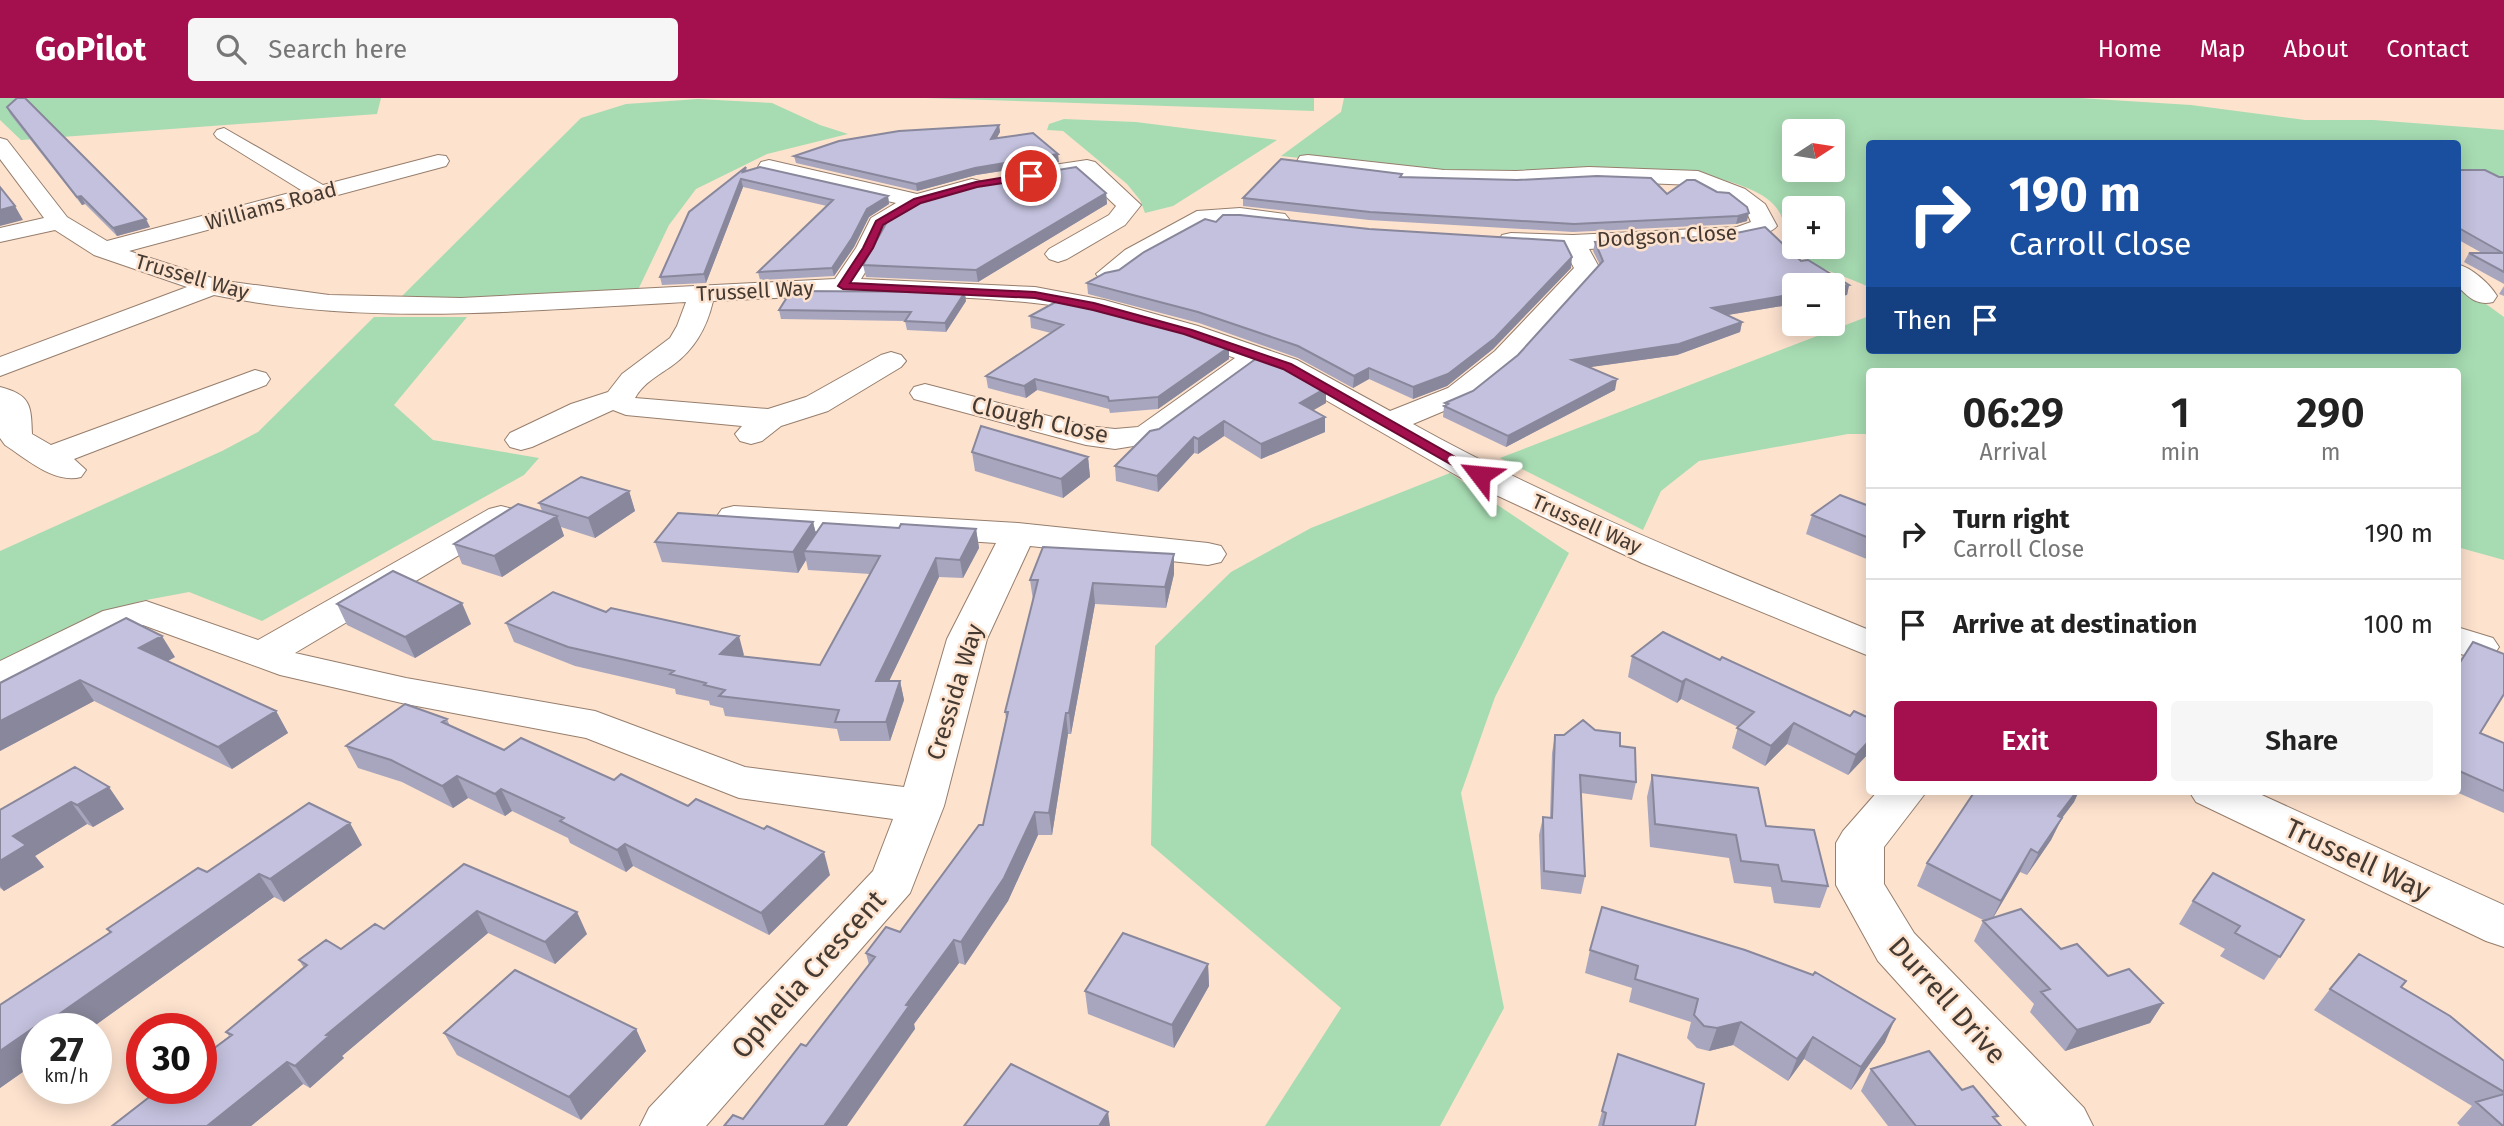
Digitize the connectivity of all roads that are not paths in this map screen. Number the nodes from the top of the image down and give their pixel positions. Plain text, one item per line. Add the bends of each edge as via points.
1 (224, 134) dead end
2 (0, 144) edge
3 (438, 161) dead end
4 (1308, 161) edge
5 (769, 167) edge
6 (321, 193) junction
7 (917, 201) junction
8 (1294, 221) edge
9 (59, 222) junction
10 (0, 235) edge
11 (1492, 239) edge
12 (1573, 242) junction
13 (103, 250) junction
14 (1058, 254) dead end
15 (1109, 274) edge
16 (843, 286) junction
17 (212, 287) junction
18 (702, 293) junction
19 (1256, 356) junction
20 (891, 361) dead end
21 (0, 367) edge
22 (255, 379) dead end
23 (925, 393) dead end
24 (0, 396) edge
25 (619, 398) junction
26 (770, 419) junction
27 (1388, 423) junction
28 (521, 440) dead end
29 (742, 441) dead end
30 (519, 505) edge
31 (734, 516) edge
32 (1018, 534) junction
33 (1208, 554) dead end
34 (1866, 643) edge
35 (264, 654) junction
36 (0, 677) edge
37 (1901, 795) edge
38 (2231, 795) edge
39 (921, 806) junction
40 (2504, 928) edge
41 (669, 1126) edge
42 (2064, 1126) edge

1 - 6 street
2 - 9 street, Trussell Way
3 - 6 street, Williams Road
4 - 12 street, Dodgson Close via 1444,177 1589,174 1698,178 1737,194 1758,209 1765,226 1739,234
5 - 7 street
6 - 13 street, Williams Road
7 - 14 street via 997,181 1087,167 1129,205 1117,219
7 - 16 street via 879,223
8 - 15 street via 1205,216
9 - 10 street
9 - 13 street, Trussell Way
11 - 12 street, Dodgson Close
12 - 27 street via 1587,269 1505,357 1459,394
13 - 17 street, Trussell Way
16 - 18 street, Trussell Way
16 - 19 street, Trussell Way via 1035,295 1134,317
17 - 18 street, Trussell Way via 329,303 423,306
17 - 21 street
18 - 25 street via 694,321 680,345 627,383
19 - 23 street, Clough Close via 1147,435 1115,439
19 - 27 street, Trussell Way via 1287,366
20 - 26 street via 817,404
22 - 24 street via 60,464 16,438 16,406
25 - 26 street via 626,406
25 - 28 street
26 - 29 street
27 - 34 street, Trussell Way via 1480,475 1580,522
30 - 35 street
31 - 32 street
32 - 33 street
32 - 39 street, Cressida Way via 967,639
35 - 36 street via 146,613 117,618
35 - 39 street via 280,662 406,691 596,725 739,782
37 - 42 street, Durrell Drive via 1860,843 1860,885 1896,947
38 - 40 street, Trussell Way
39 - 41 street, Ophelia Crescent via 893,880

